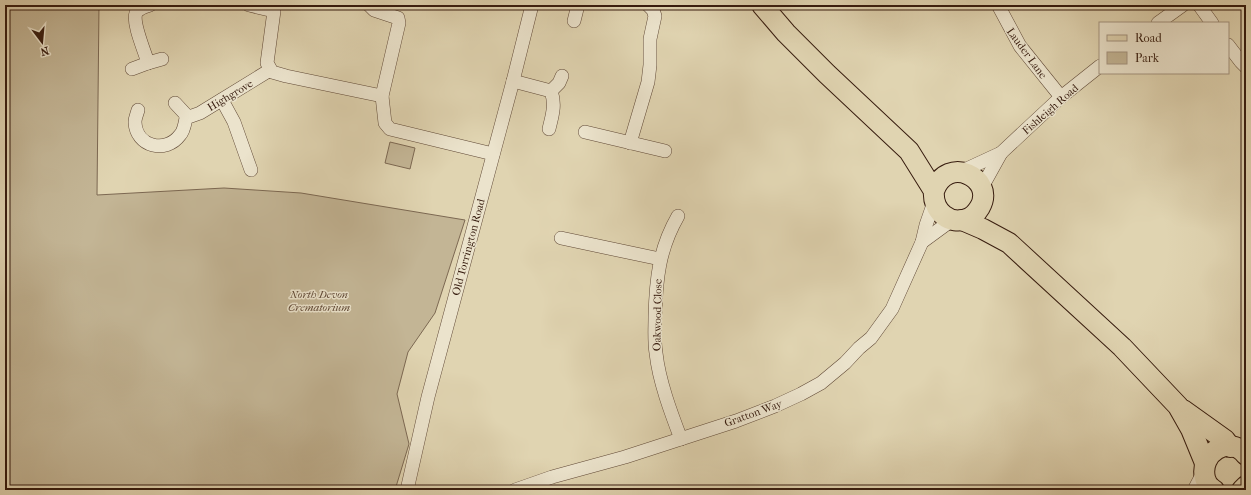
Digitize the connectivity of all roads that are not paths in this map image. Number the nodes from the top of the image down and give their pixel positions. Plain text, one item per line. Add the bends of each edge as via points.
1 (150, 5) edge
2 (249, 5) edge
3 (369, 5) edge
4 (532, 5) edge
5 (578, 5) edge
6 (648, 5) edge
7 (762, 5) edge
8 (998, 5) edge
9 (1183, 5) edge
10 (1199, 5) edge
11 (274, 8) edge
12 (574, 21) dead end
13 (1159, 22) edge
14 (1211, 22) edge
15 (1229, 46) edge
16 (162, 59) dead end
17 (148, 63) junction
18 (1246, 66) edge
19 (1099, 67) edge
20 (132, 69) dead end
21 (270, 70) junction
22 (562, 76) dead end
23 (513, 81) junction
24 (551, 91) junction
25 (382, 96) junction
26 (1061, 98) junction
27 (222, 100) junction
28 (175, 103) dead end
29 (138, 110) dead end
30 (188, 117) junction
31 (549, 129) dead end
32 (585, 132) dead end
33 (630, 143) junction
34 (909, 151) junction
35 (665, 152) dead end
36 (1001, 153) junction
37 (493, 154) junction
38 (251, 170) dead end
39 (954, 173) junction
40 (982, 193) junction
41 (934, 196) junction
42 (678, 216) dead end
43 (957, 220) junction
44 (561, 238) dead end
45 (922, 242) junction
46 (1009, 244) junction
47 (660, 259) junction
48 (1178, 406) junction
49 (681, 439) junction
50 (1238, 451) edge
51 (1204, 467) junction
52 (1246, 486) edge
53 (407, 490) edge
54 (515, 490) edge
55 (1194, 490) edge
56 (1214, 490) edge
57 (1242, 490) edge

1 - 17 street via 136,13 135,21
2 - 11 street
3 - 25 street via 374,10 398,18 399,23
4 - 23 street, Old Torrington Road
5 - 12 street
6 - 33 street via 655,16 650,39 648,82
7 - 34 main road via 817,64
8 - 26 street, Lauder Lane via 1020,46
9 - 13 street
10 - 14 street
11 - 21 street via 267,63
15 - 18 street
16 - 17 street
17 - 20 street
19 - 26 street, Fishleigh Road
21 - 25 street via 278,74
21 - 27 street, Highgrove
22 - 24 street via 560,83
23 - 24 street
23 - 37 street, Old Torrington Road
24 - 31 street via 554,106
25 - 37 street via 385,124 390,129
26 - 36 street, Fishleigh Road
27 - 30 street, Highgrove
27 - 38 street via 234,122
28 - 30 street
29 - 30 street via 135,122 137,131 146,142 159,146 175,141
32 - 33 street
33 - 35 street
34 - 39 main road
34 - 41 main road
36 - 39 street, Fishleigh Road
36 - 40 street, Fishleigh Road
37 - 53 street, Old Torrington Road via 428,397
39 - 40 main road via 972,176
39 - 41 main road via 939,180
40 - 43 main road via 981,205 977,212 970,218
40 - 46 main road via 994,220
41 - 43 main road via 940,213
41 - 45 street, Gratton Way
42 - 47 street, Oakwood Close via 669,232
43 - 45 street, Gratton Way
43 - 46 main road via 983,229
44 - 47 street
45 - 49 street, Gratton Way via 892,309 871,338 821,383 736,421
46 - 48 main road via 1118,342
47 - 49 street, Oakwood Close via 656,294 656,354
48 - 50 main road
48 - 51 main road via 1191,429
49 - 54 street, Gratton Way
50 - 51 main road via 1222,447 1215,450
51 - 55 street
51 - 56 main road via 1206,481
52 - 57 main road

